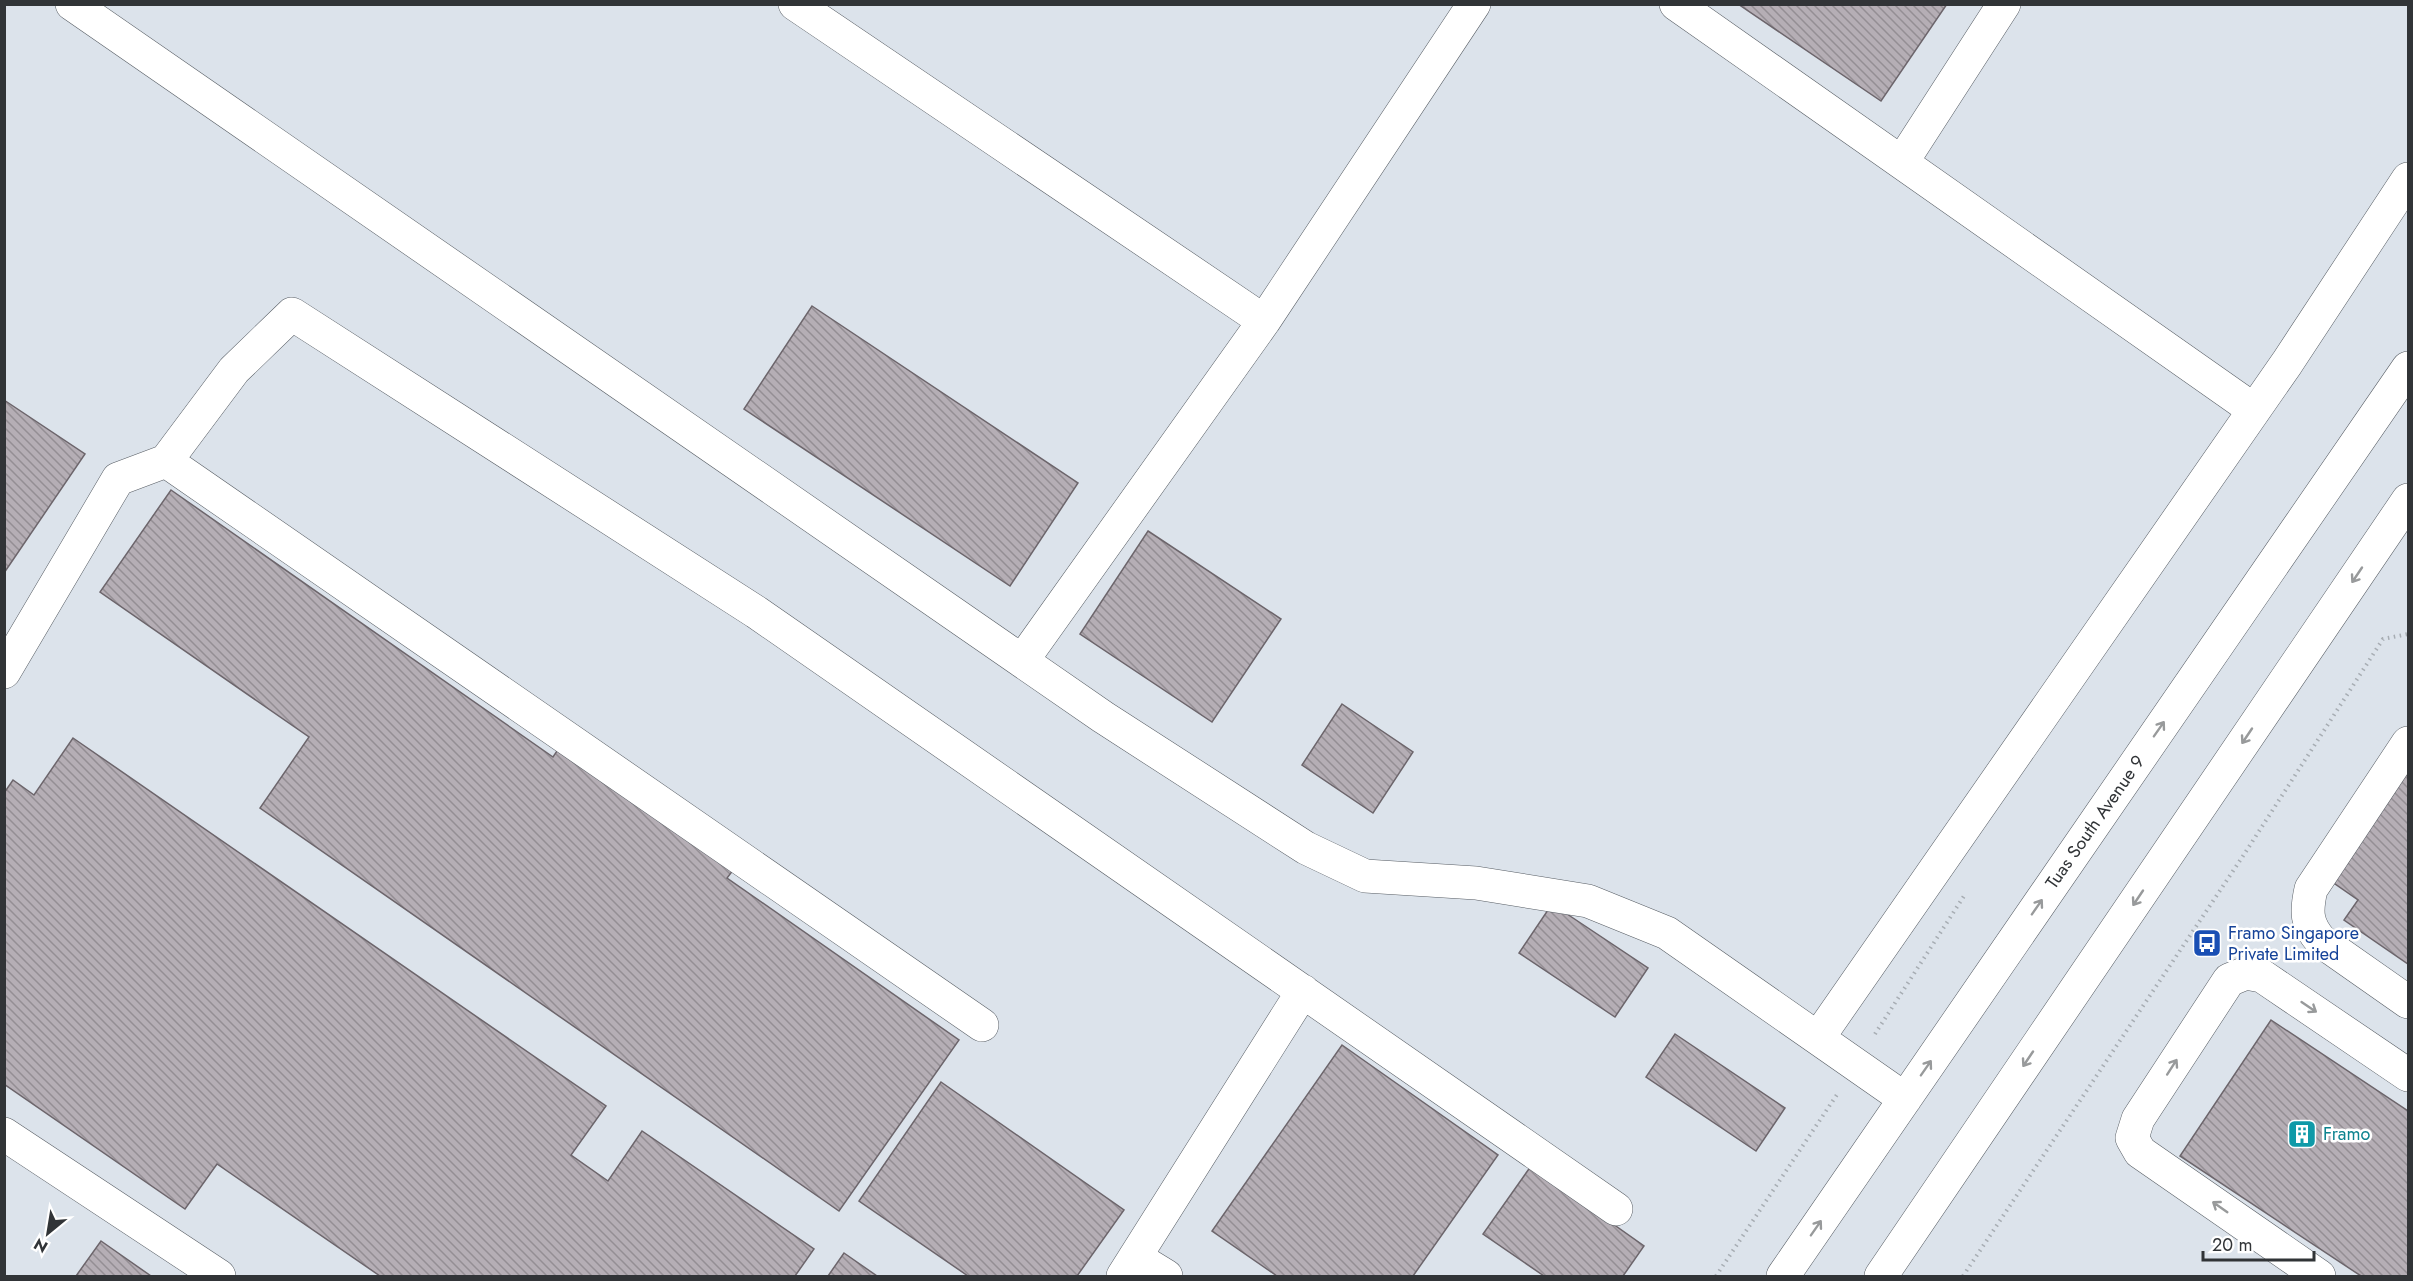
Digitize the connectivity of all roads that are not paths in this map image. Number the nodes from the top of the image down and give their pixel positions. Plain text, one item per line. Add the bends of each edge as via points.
1 (72, 4) edge
2 (795, 4) edge
3 (1474, 4) edge
4 (1676, 4) edge
5 (2004, 4) edge
6 (1902, 162) junction
7 (2409, 179) edge
8 (1264, 321) junction
9 (2409, 368) edge
10 (2254, 410) junction
11 (166, 462) junction
12 (2409, 500) edge
13 (2399, 533) edge
14 (1023, 662) junction
15 (4, 672) edge
16 (2409, 743) edge
17 (1303, 991) junction
18 (2409, 1002) edge
19 (982, 1025) dead end
20 (1818, 1038) junction
21 (2409, 1075) edge
22 (1905, 1099) junction
23 (4, 1134) edge
24 (1616, 1209) dead end
25 (1129, 1267) edge
26 (219, 1276) edge
27 (1166, 1276) edge
28 (1783, 1276) edge
29 (1881, 1276) edge
30 (2319, 1276) edge

1 - 14 street
2 - 8 street
3 - 8 street
4 - 6 street
5 - 6 street
6 - 10 street
7 - 10 street
8 - 14 street
22 -> 9 street, Tuas South Avenue 9
10 - 20 street
11 - 15 street via 118,479
11 - 17 street via 234,370 292,314 756,612
11 - 19 street
12 - 13 street
13 -> 29 street
14 - 20 street via 1306,848 1365,876 1476,884 1588,901 1667,933
16 - 18 street via 2311,889 2306,911 2311,930 2321,941
17 - 24 street
17 - 25 street
20 - 22 street
30 -> 21 street via 2140,1152 2132,1138 2138,1119 2229,980 2246,974 2262,976
28 -> 22 street, Tuas South Avenue 9
23 - 26 street
25 - 27 street

